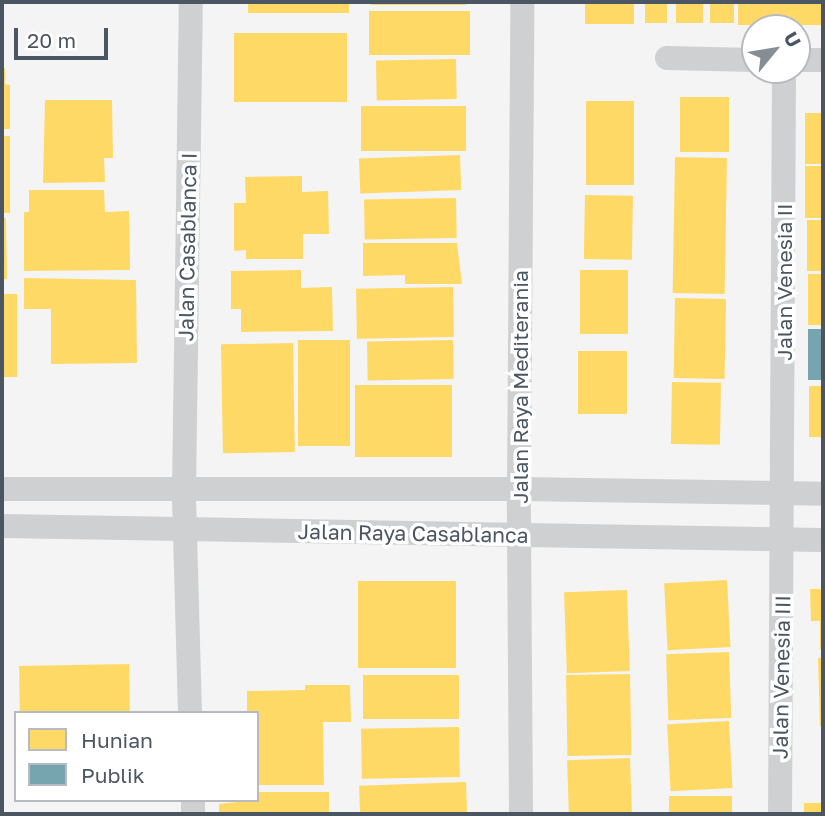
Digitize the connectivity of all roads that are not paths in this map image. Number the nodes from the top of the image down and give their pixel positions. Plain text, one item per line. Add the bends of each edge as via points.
1 (191, 2) edge
2 (522, 2) edge
3 (667, 58) dead end
4 (741, 60) edge
5 (784, 84) edge
6 (2, 489) edge
7 (519, 489) junction
8 (184, 492) junction
9 (783, 494) junction
10 (823, 494) edge
11 (2, 526) edge
12 (185, 528) junction
13 (519, 535) junction
14 (783, 540) junction
15 (823, 540) edge
16 (190, 711) edge
17 (521, 814) edge
18 (779, 814) edge

1 - 8 street, Jalan Casablanca I
2 - 7 street, Jalan Raya Mediterania
3 - 4 street
5 - 9 street, Jalan Venesia II
6 - 8 street, Jalan Raya Casablanca
7 - 8 street, Jalan Raya Casablanca
7 - 9 street, Jalan Raya Casablanca
7 - 13 street, Jalan Raya Mediterania
8 - 12 street, Jalan Casablanca I
9 - 10 street, Jalan Raya Casablanca
9 - 14 street, Jalan Venesia II
11 - 12 street, Jalan Raya Casablanca
12 - 13 street, Jalan Raya Casablanca
12 - 16 street, Jalan Casablanca I
13 - 14 street, Jalan Raya Casablanca
13 - 17 street, Jalan Raya Mediterania
14 - 15 street, Jalan Raya Casablanca
14 - 18 street, Jalan Venesia III

